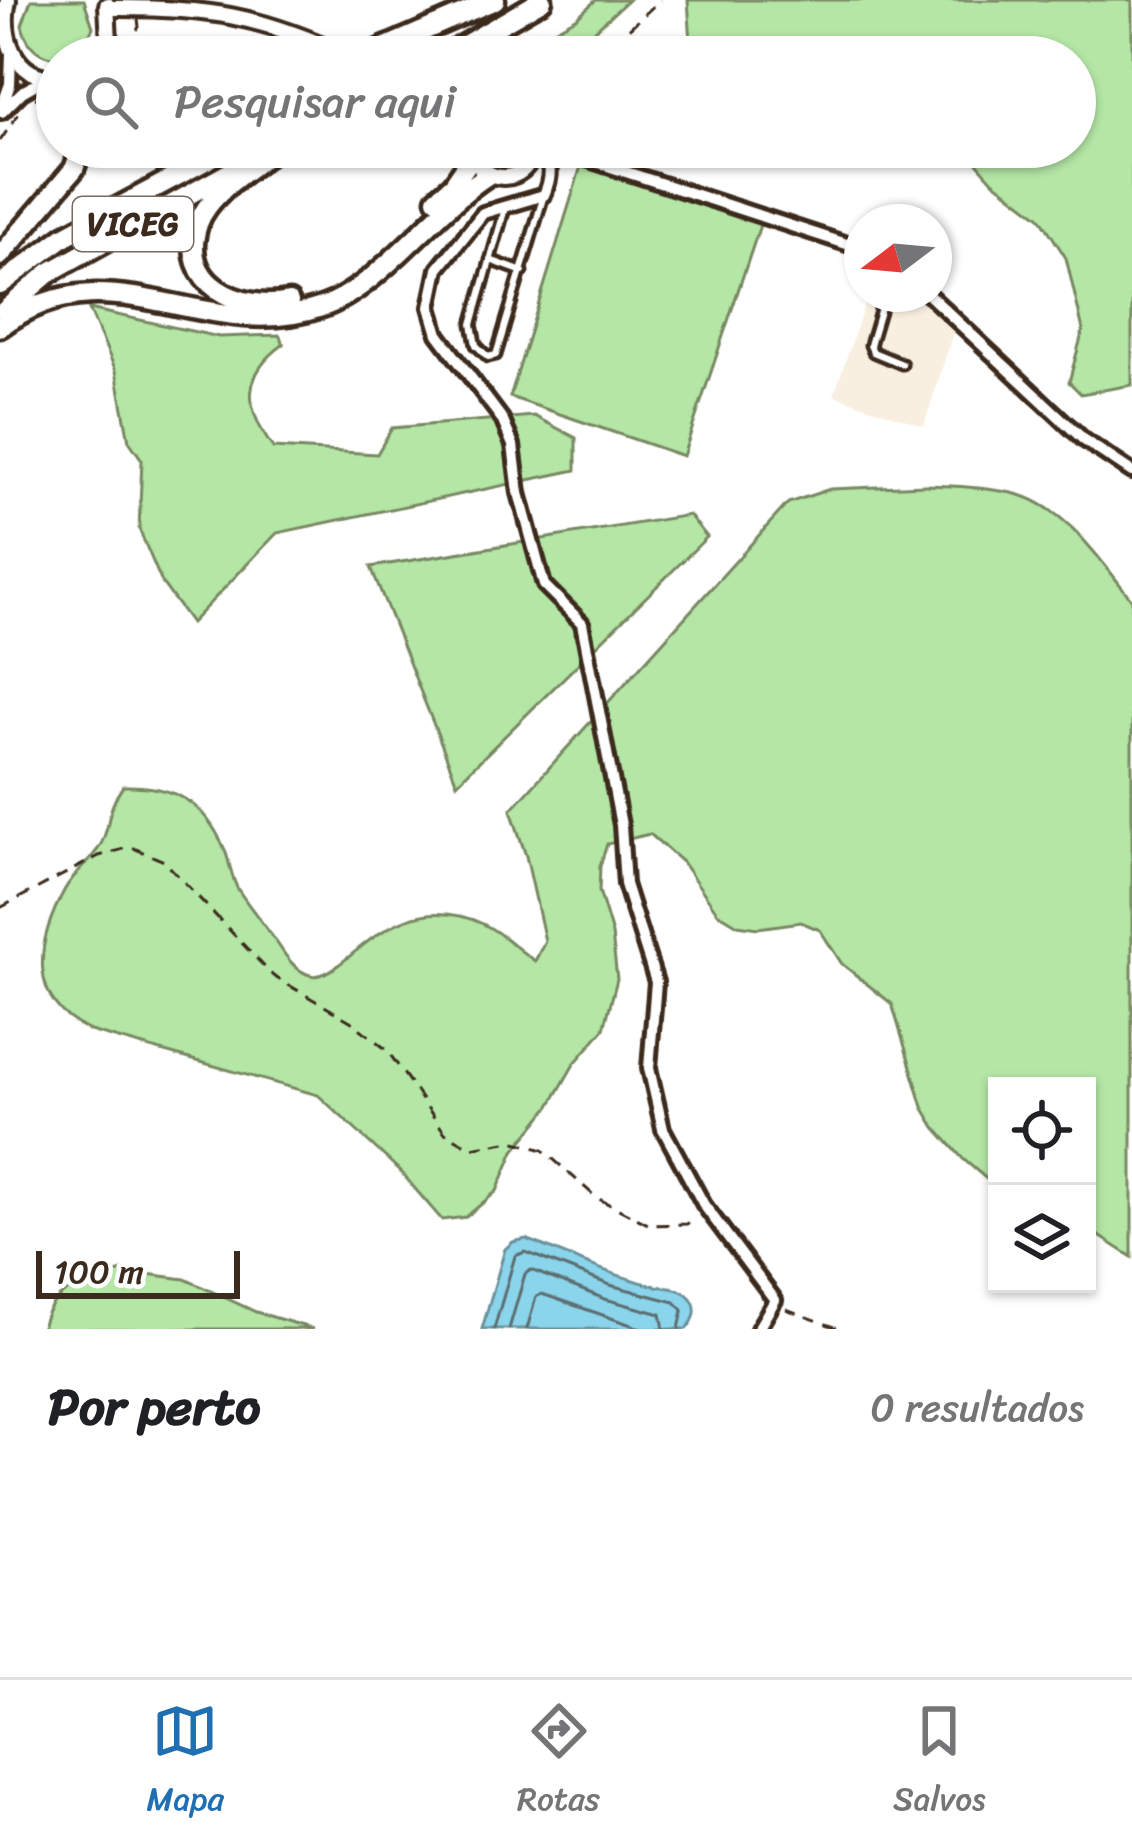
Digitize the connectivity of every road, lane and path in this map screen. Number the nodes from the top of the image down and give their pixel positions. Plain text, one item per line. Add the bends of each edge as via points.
1 (8, 0) edge
2 (498, 0) edge
3 (542, 0) edge
4 (660, 0) edge
5 (107, 4) edge
6 (179, 4) edge
7 (136, 8) junction
8 (109, 36) edge
9 (129, 36) edge
10 (299, 36) edge
11 (413, 36) edge
12 (435, 36) edge
13 (480, 36) edge
14 (621, 36) edge
15 (5, 44) edge
16 (36, 66) edge
17 (36, 85) edge
18 (22, 109) dead end
19 (0, 113) edge
20 (0, 141) edge
21 (74, 168) edge
22 (192, 168) edge
23 (238, 168) edge
24 (251, 168) edge
25 (463, 168) edge
26 (483, 168) edge
27 (524, 168) edge
28 (545, 168) edge
29 (614, 168) edge
30 (488, 175) junction
31 (544, 195) junction
32 (506, 205) junction
33 (844, 243) edge
34 (0, 256) edge
35 (490, 260) junction
36 (523, 272) junction
37 (0, 284) edge
38 (880, 312) edge
39 (947, 312) edge
40 (0, 314) edge
41 (0, 327) edge
42 (902, 364) dead end
43 (1132, 472) edge
44 (0, 908) edge
45 (704, 1205) junction
46 (776, 1300) junction
47 (758, 1329) edge
48 (840, 1329) edge

1 - 15 street
2 - 11 highway
2 - 12 highway
3 - 13 highway
4 - 14 path
5 - 7 street
5 - 8 street
6 - 7 street
6 - 10 street
7 - 9 path via 139,27
15 - 16 street
15 - 19 street via 10,84
17 - 19 street
18 - 20 path
21 - 34 highway
22 - 37 highway, VICEG via 65,236
23 - 40 highway, VICEG via 50,272
24 - 25 highway via 198,224 195,258 212,287 234,302 273,305 318,296 352,276 454,185
26 - 30 street
27 - 30 street
28 - 31 street
29 - 33 street
30 - 41 highway via 357,288 323,307 228,316 100,291 27,306
31 - 32 street
31 - 36 lane
32 - 35 lane
32 - 45 street via 483,213 461,237 438,269 430,307 438,334 513,445 544,586 582,623 626,884 656,982 649,1068 663,1129
35 - 36 lane
35 - 36 lane via 472,336 488,357 496,355
38 - 42 lane via 872,352
39 - 43 street via 1084,440
44 - 45 path via 131,847 164,861 273,976 387,1050 446,1133 471,1148 512,1141 543,1150 597,1198 650,1225 687,1224
45 - 46 street
46 - 47 street
46 - 48 path via 794,1315

